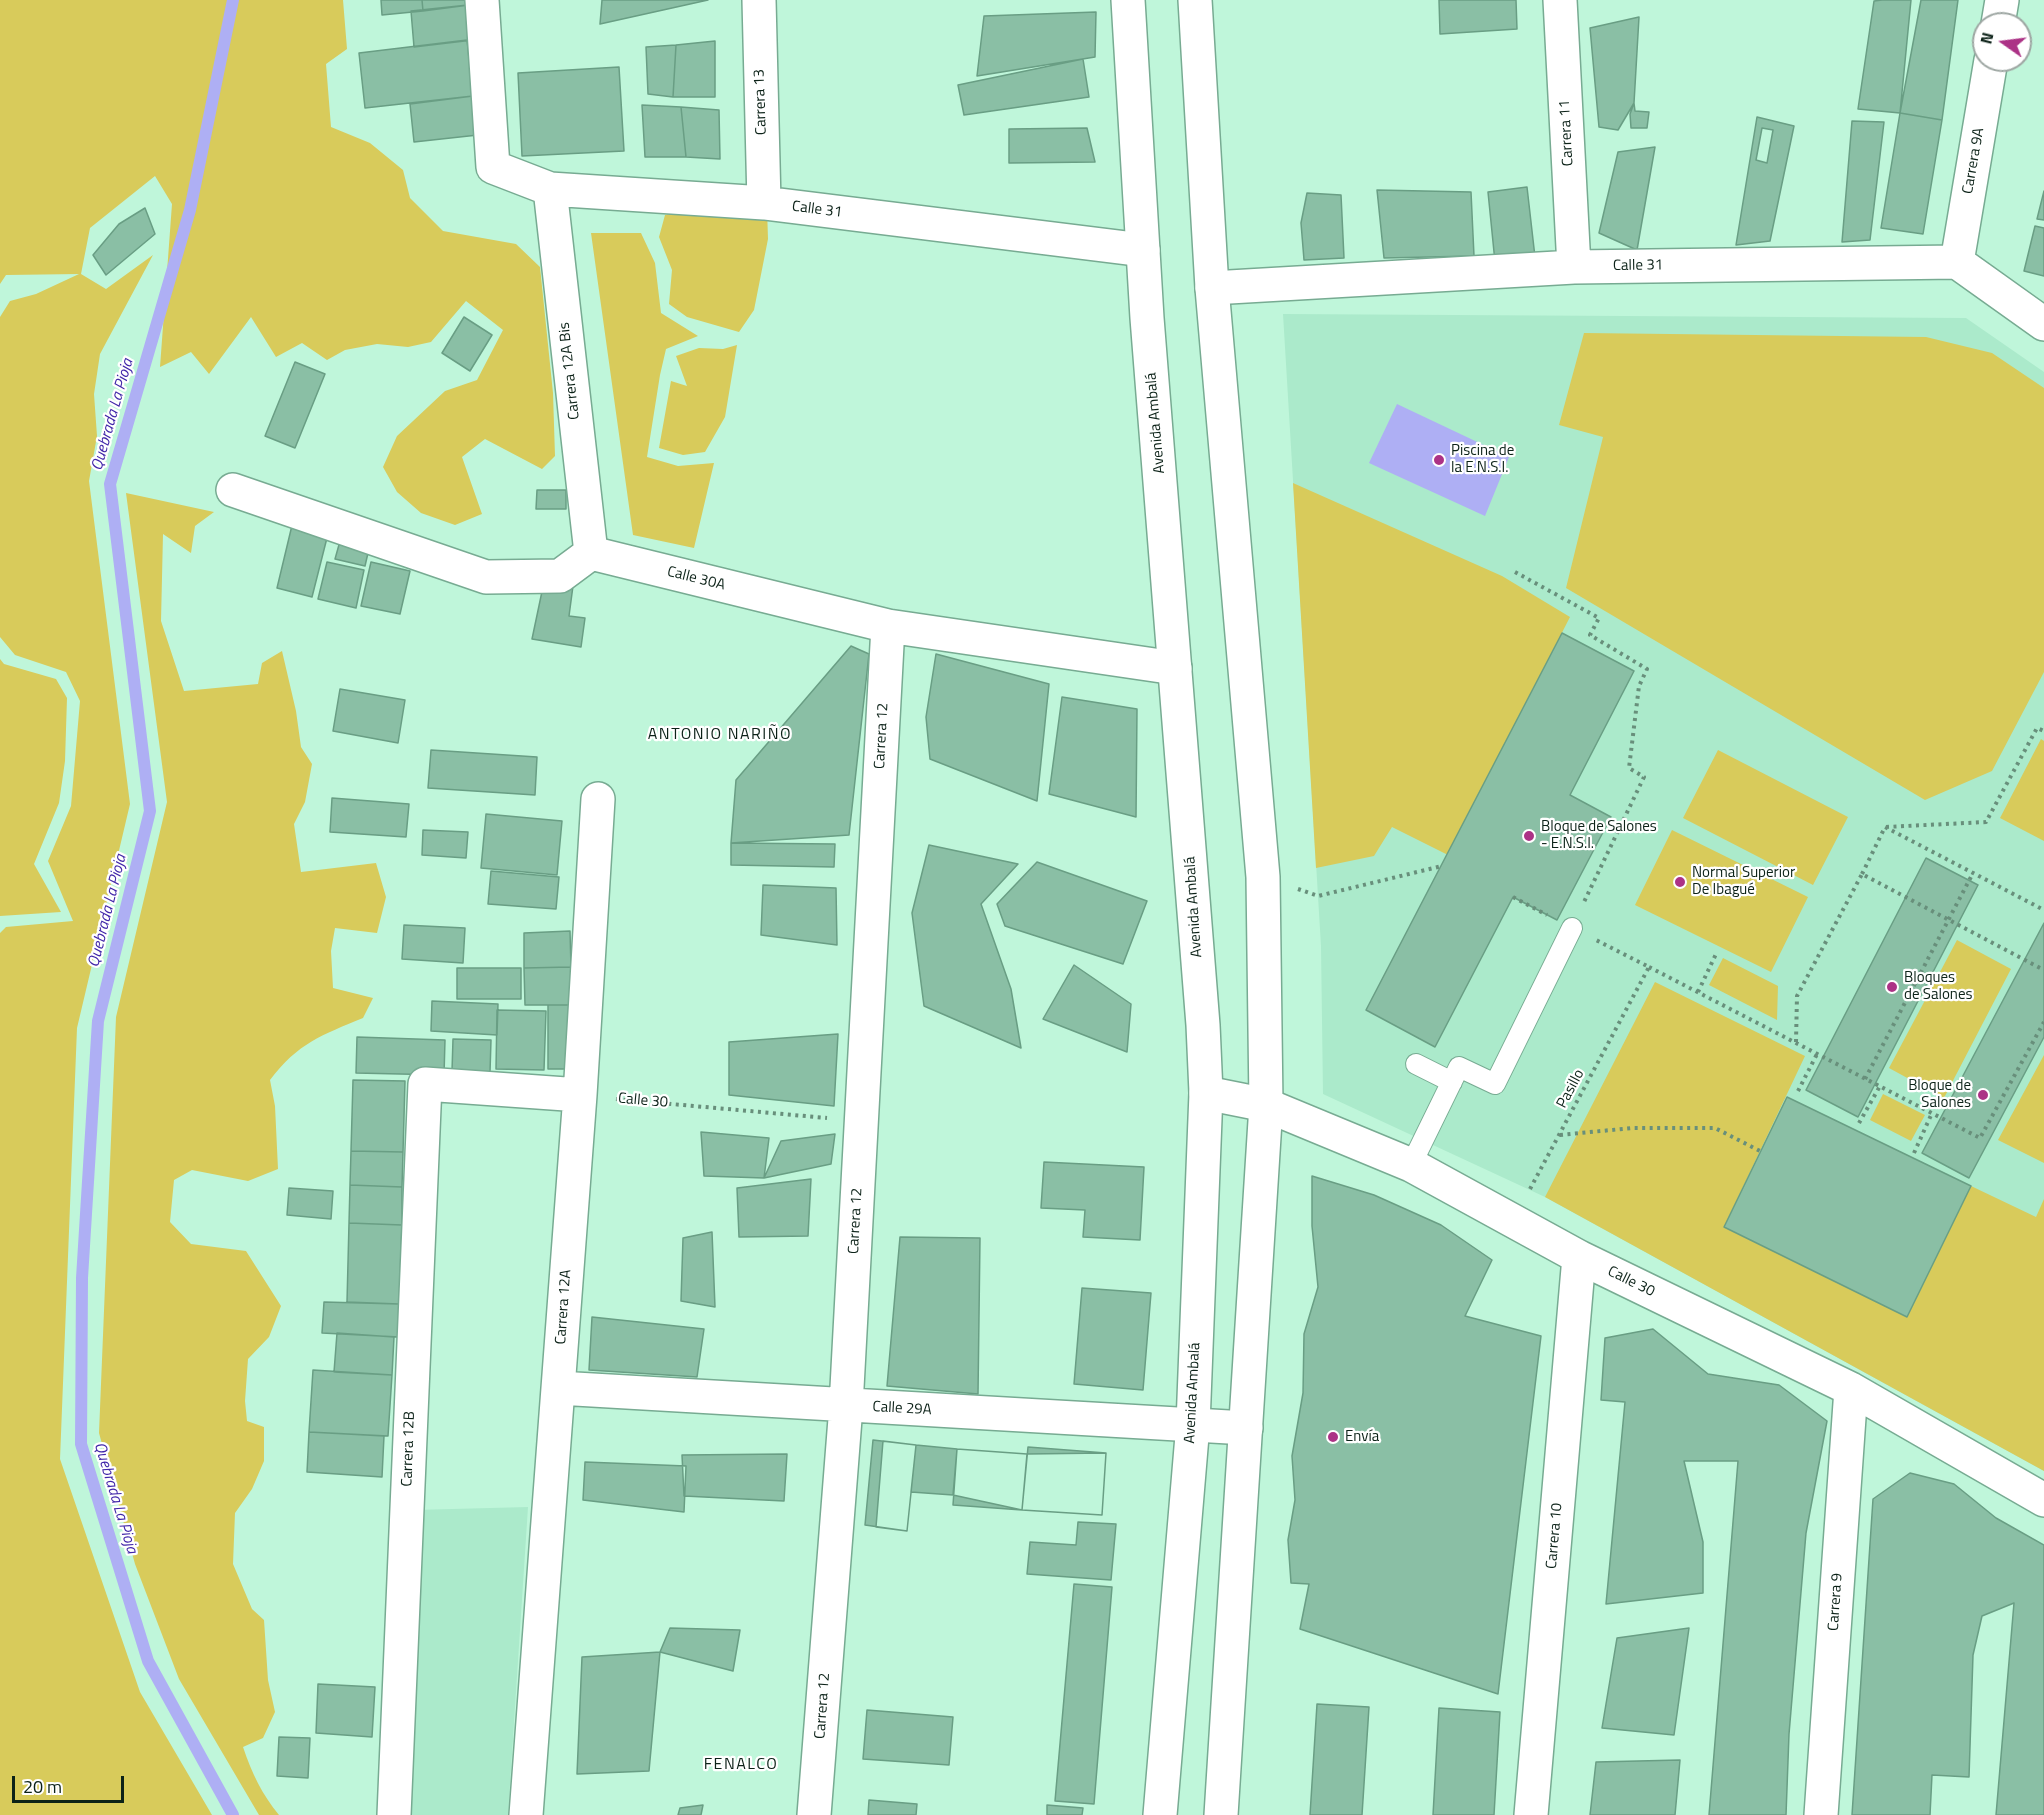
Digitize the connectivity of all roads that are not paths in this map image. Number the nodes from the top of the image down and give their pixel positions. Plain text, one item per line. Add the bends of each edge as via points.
1 (482, 0) edge
2 (759, 0) edge
3 (1128, 0) edge
4 (1195, 0) edge
5 (1560, 0) edge
6 (1989, 72) edge
7 (550, 189) junction
8 (764, 203) junction
9 (1143, 250) junction
10 (1957, 262) junction
11 (1574, 267) junction
12 (1212, 288) junction
13 (2044, 324) edge
14 (233, 490) dead end
15 (591, 553) junction
16 (888, 626) junction
17 (1175, 668) junction
18 (598, 800) dead end
19 (1572, 928) road end
20 (1416, 1064) dead end
21 (1452, 1082) junction
22 (1206, 1093) junction
23 (580, 1095) junction
24 (1266, 1105) junction
25 (1411, 1165) junction
26 (1579, 1257) junction
27 (558, 1389) junction
28 (1851, 1389) junction
29 (846, 1407) junction
30 (1193, 1424) junction
31 (1246, 1428) junction
32 (2044, 1500) edge
33 (393, 1815) edge
34 (526, 1815) edge
35 (814, 1815) edge
36 (1160, 1815) edge
37 (1221, 1815) edge
38 (1531, 1815) edge
39 (1821, 1815) edge

1 - 7 street, Calle 31 via 493,167
2 - 8 street, Carrera 13
3 - 9 street, Avenida Ambalá
4 - 12 street
5 - 11 street, Carrera 11
6 - 10 street, Carrera 9A
7 - 8 street, Calle 31
7 - 15 street, Carrera 12A Bis
8 - 9 street, Calle 31
9 - 17 street, Avenida Ambalá
10 - 11 street, Calle 31
10 - 13 street
11 - 12 street, Calle 31
12 - 24 street via 1263,877
14 - 15 street via 486,577 560,576
15 - 16 street, Calle 30A
16 - 17 street, Calle 30A
16 - 29 street, Carrera 12
17 - 22 street, Avenida Ambalá
18 - 23 street, Carrera 12A
19 - 21 lane via 1495,1084 1458,1067
20 - 21 lane
21 - 25 lane
22 - 24 street, Calle 30
22 - 30 street, Avenida Ambalá
23 - 27 street, Carrera 12A
23 - 33 street, Carrera 12B via 425,1084
24 - 25 street, Calle 30
24 - 31 street
25 - 26 street, Calle 30
26 - 28 street, Calle 30
26 - 38 street, Carrera 10
27 - 29 street, Calle 29A
27 - 34 street, Carrera 12A
28 - 32 street, Calle 30
28 - 39 street, Carrera 9
29 - 30 street, Calle 29A
29 - 35 street, Carrera 12
30 - 31 street, Calle 29A
30 - 36 street, Avenida Ambalá
31 - 37 street

